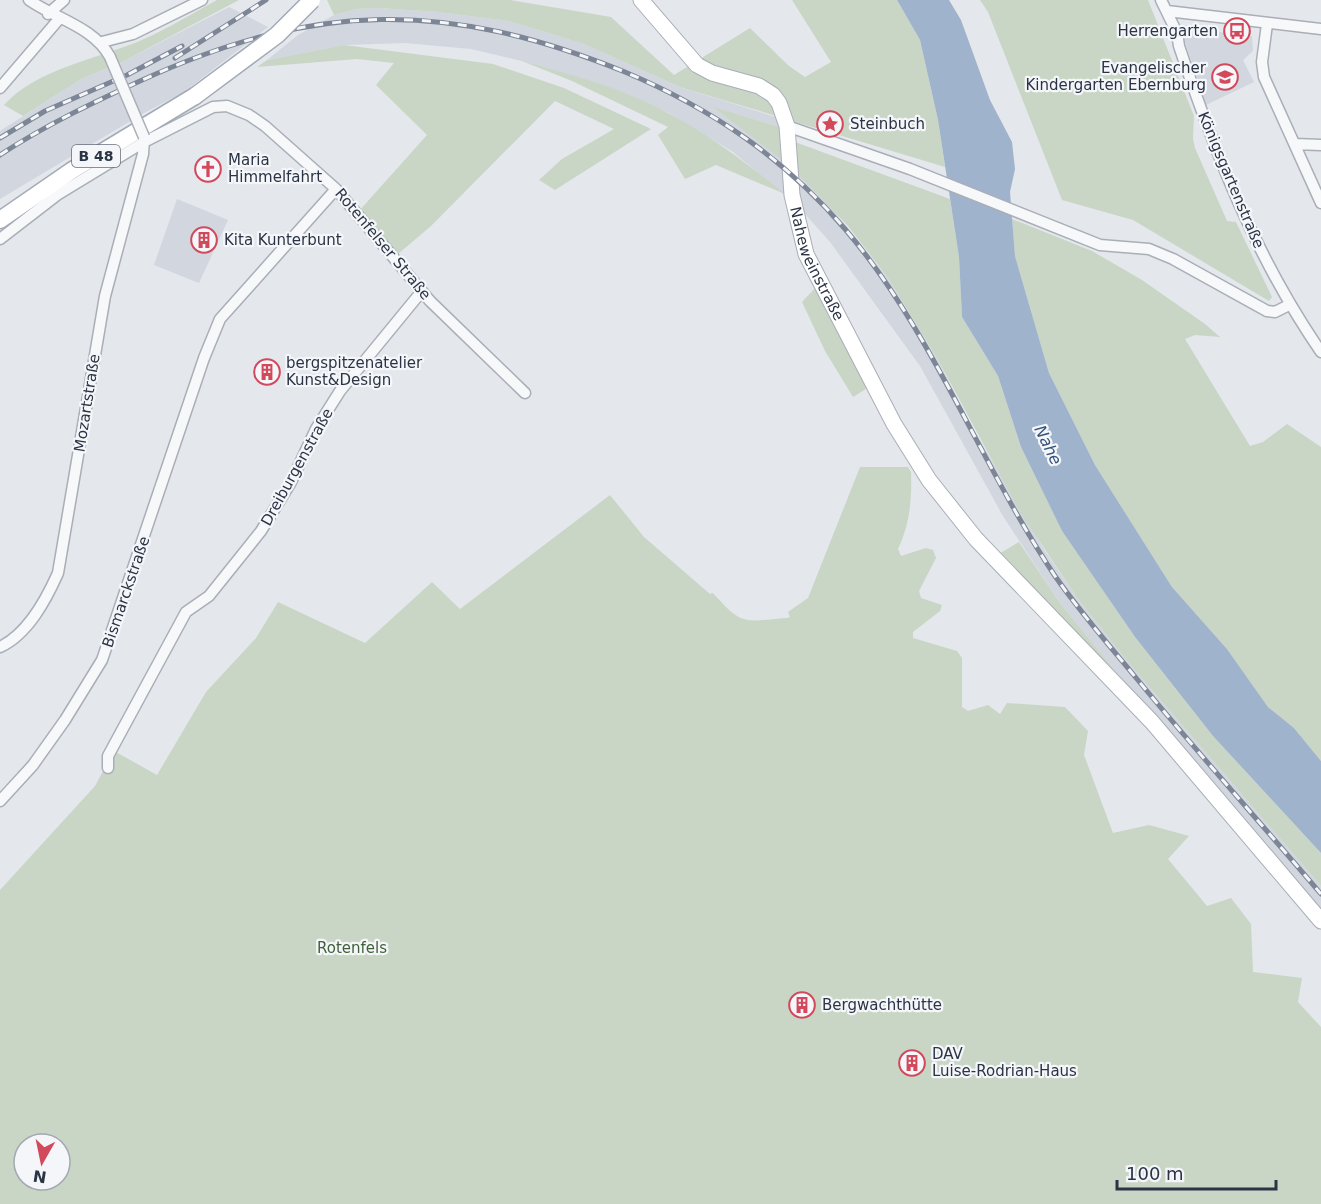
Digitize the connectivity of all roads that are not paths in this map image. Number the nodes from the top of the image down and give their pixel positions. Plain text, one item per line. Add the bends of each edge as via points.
1 (29, 0) edge
2 (64, 0) edge
3 (202, 0) edge
4 (312, 0) edge
5 (641, 0) edge
6 (1161, 0) edge
7 (1167, 11) junction
8 (48, 14) junction
9 (59, 19) junction
10 (1267, 24) junction
11 (1321, 29) edge
12 (102, 42) junction
13 (0, 88) edge
14 (787, 126) junction
15 (144, 139) junction
16 (1295, 144) junction
17 (1321, 145) edge
18 (336, 189) junction
19 (1321, 203) edge
20 (0, 220) edge
21 (0, 239) edge
22 (422, 291) junction
23 (1289, 305) junction
24 (1321, 352) edge
25 (525, 393) dead end
26 (0, 647) edge
27 (108, 768) dead end
28 (0, 801) edge
29 (1321, 921) edge

1 - 8 street
2 - 8 street
3 - 12 street via 133,34
4 - 20 main road, B 48, bridge via 277,35 195,96 71,171
5 - 14 main road, Naheweinstraße via 697,65 752,83 773,95
6 - 7 street, Königsgartenstraße
7 - 10 street
7 - 23 street, Königsgartenstraße via 1224,173
8 - 9 street
9 - 12 street
9 - 13 street
10 - 11 street
10 - 16 street via 1264,77
12 - 15 street, bridge
14 - 23 street via 910,169 1088,240 1107,246 1138,246 1165,255 1267,311 1275,312
14 - 29 main road, Naheweinstraße via 795,212 813,269 913,456 960,521 1152,722
15 - 18 street, Rotenfelser Straße via 213,107 227,106 265,126
15 - 21 street, Rotenfelser Straße via 57,195
15 - 26 street, Mozartstraße via 105,296 60,562 50,590 29,622
16 - 17 street
16 - 19 street
18 - 22 street, Rotenfelser Straße
18 - 28 street, Bismarckstraße via 220,319 102,660 46,747
22 - 25 street, Rotenfelser Straße
22 - 27 street, Dreiburgenstraße via 340,391 261,531 209,596 186,612 108,756
23 - 24 street, Königsgartenstraße

